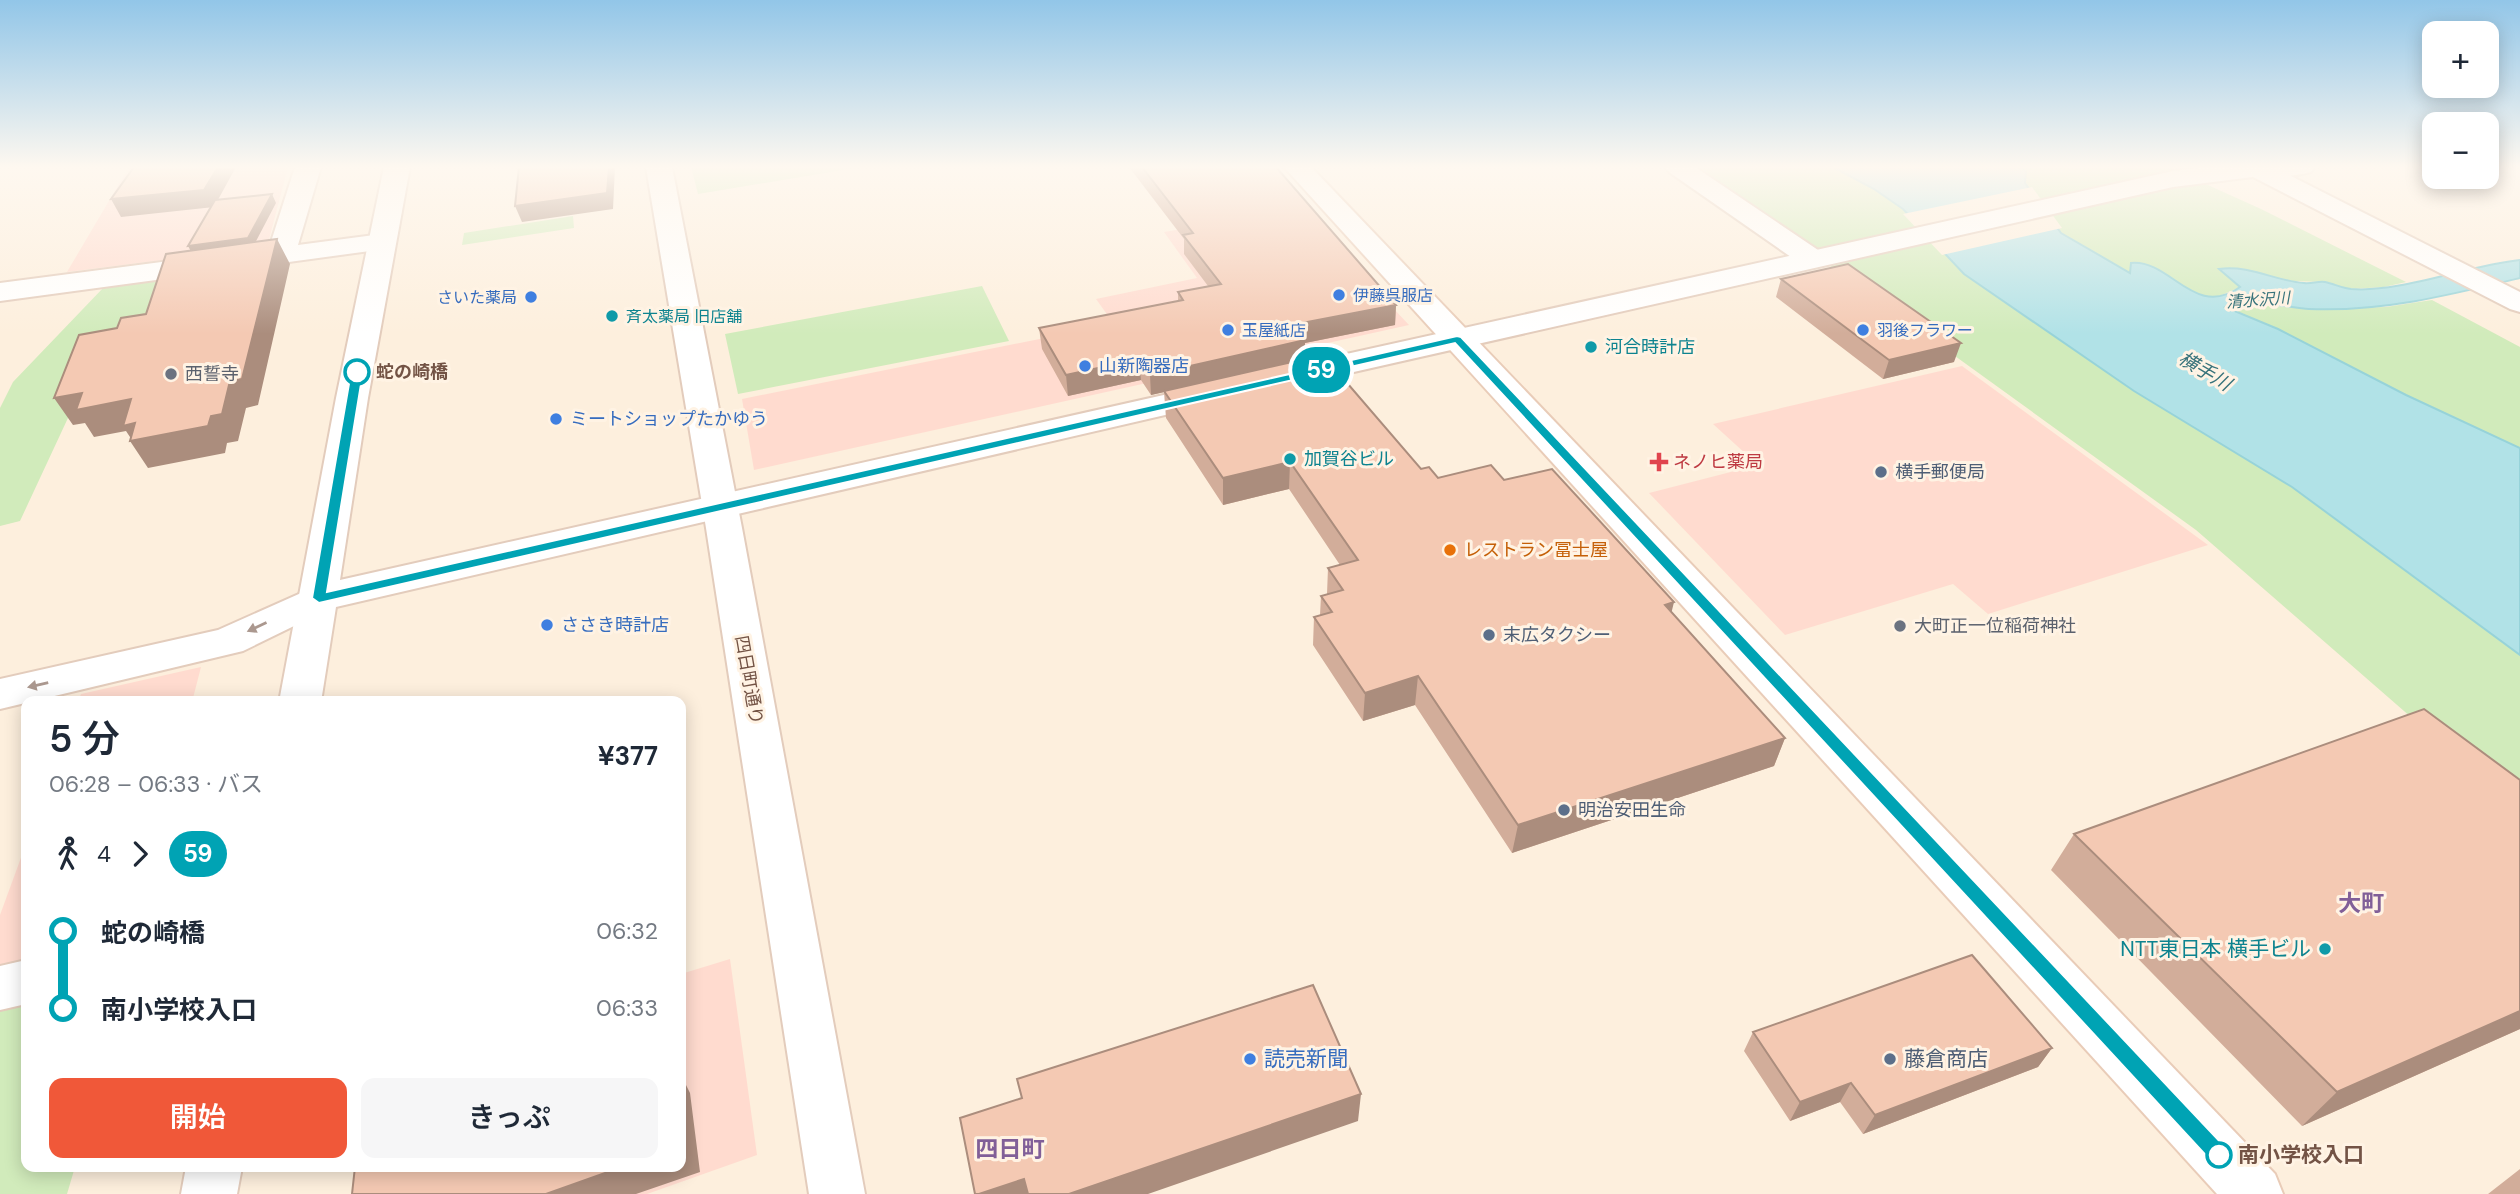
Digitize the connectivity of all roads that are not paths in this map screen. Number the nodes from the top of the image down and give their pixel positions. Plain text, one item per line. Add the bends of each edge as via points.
1 (291, 223) edge
2 (386, 223) edge
3 (669, 223) edge
4 (1349, 223) edge
5 (1759, 223) edge
6 (1974, 223) edge
7 (2362, 223) edge
8 (382, 242) junction
9 (281, 256) junction
10 (1811, 258) junction
11 (0, 292) edge
12 (2520, 303) edge
13 (1457, 339) junction
14 (719, 506) junction
15 (319, 598) junction
16 (0, 694) edge
17 (301, 696) edge
18 (21, 983) edge
19 (0, 988) edge
20 (213, 1172) edge
21 (209, 1194) edge
22 (837, 1194) edge
23 (2256, 1194) edge

1 - 9 street
2 - 8 street
3 - 14 street, 四日町通り
4 - 13 street
5 - 10 street
6 - 10 street
7 - 12 street
8 - 9 street
8 - 15 street
9 - 11 street
10 - 13 street
13 - 14 street
13 - 23 street
14 - 15 street
14 - 22 street, 四日町通り
15 -> 16 street via 229,641
15 - 17 street
18 - 19 street
20 - 21 street

